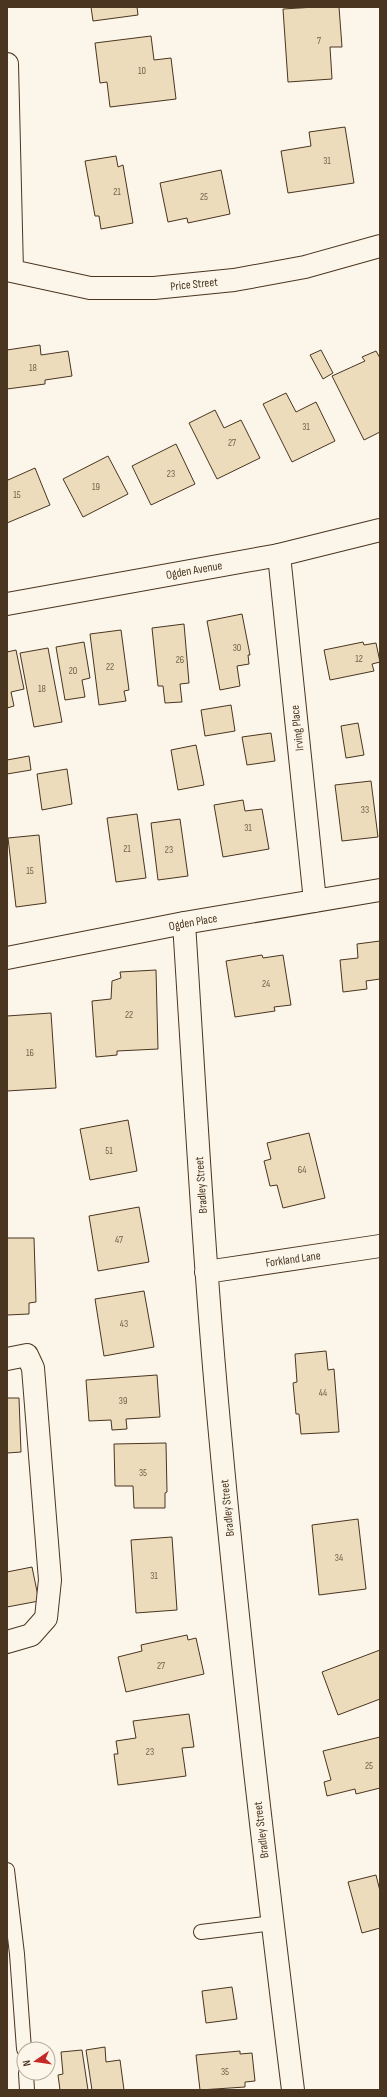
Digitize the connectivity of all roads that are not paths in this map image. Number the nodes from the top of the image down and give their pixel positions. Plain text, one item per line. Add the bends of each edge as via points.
1 (7, 64) edge
2 (380, 246) edge
3 (10, 270) edge
4 (380, 530) edge
5 (279, 555) junction
6 (7, 604) edge
7 (380, 890) edge
8 (315, 901) junction
9 (184, 923) junction
10 (7, 958) edge
11 (380, 1246) edge
12 (206, 1272) junction
13 (17, 1357) edge
14 (7, 1642) edge
15 (7, 1870) edge
16 (273, 1923) junction
17 (201, 1932) dead end
18 (12, 1957) edge
19 (23, 2041) edge
20 (293, 2090) edge

1 - 3 street
2 - 3 street, Price Street via 305,267 234,280 154,288 90,288
4 - 5 street, Ogden Avenue
5 - 6 street, Ogden Avenue
5 - 8 street, Irving Place
7 - 8 street, Ogden Place
8 - 9 street, Ogden Place
9 - 10 street, Ogden Place
9 - 12 street, Bradley Street
11 - 12 street, Forkland Lane
12 - 16 street, Bradley Street via 242,1653
13 - 14 street via 33,1368 50,1580 46,1618 31,1635
15 - 18 lane
16 - 17 lane
16 - 20 street, Bradley Street
18 - 19 lane

